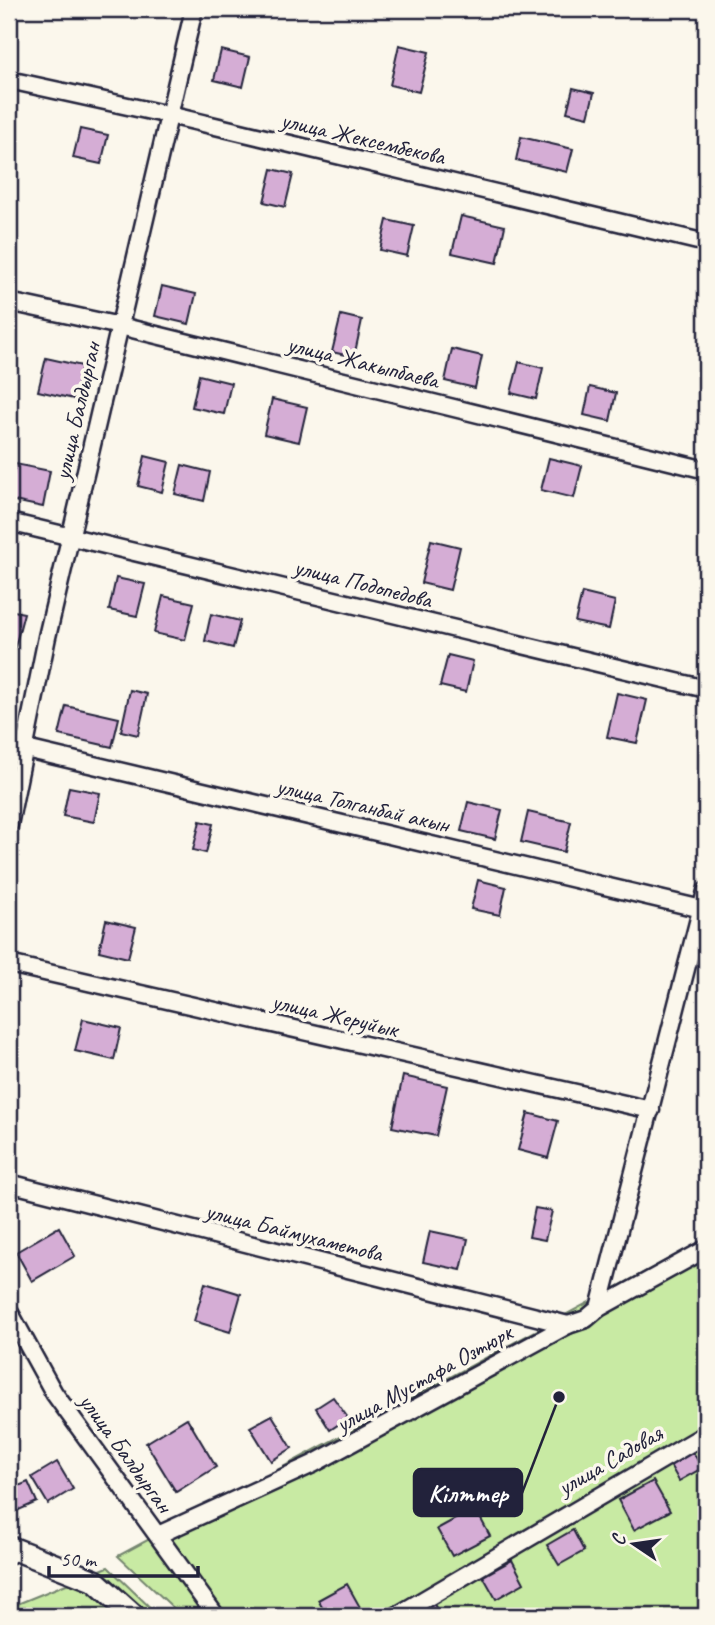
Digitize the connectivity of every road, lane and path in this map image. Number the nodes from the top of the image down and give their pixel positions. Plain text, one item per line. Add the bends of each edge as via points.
1 (194, 9) edge
2 (9, 80) edge
3 (169, 115) junction
4 (706, 243) edge
5 (9, 302) edge
6 (120, 326) junction
7 (706, 470) edge
8 (9, 522) edge
9 (71, 536) junction
10 (706, 689) edge
11 (16, 747) edge
12 (9, 825) edge
13 (706, 891) edge
14 (704, 910) edge
15 (9, 964) edge
16 (651, 1110) junction
17 (9, 1183) edge
18 (706, 1249) edge
19 (599, 1308) junction
20 (9, 1311) edge
21 (568, 1325) junction
22 (706, 1434) edge
23 (158, 1535) junction
24 (12, 1551) edge
25 (134, 1616) edge
26 (216, 1616) edge
27 (396, 1616) edge

1 - 3 street, улица Балдырган
2 - 3 street, улица Жексембекова
3 - 4 street, улица Жексембекова
3 - 6 street, улица Балдырган
5 - 6 street, улица Жакыпбаева
6 - 7 street, улица Жакыпбаева
6 - 9 street, улица Балдырган
8 - 9 street, улица Подопедова
9 - 10 street, улица Подопедова
9 - 11 street, улица Балдырган
11 - 12 street, улица Балдырган
11 - 14 street, улица Толганбай акын
13 - 14 street
14 - 16 street
15 - 16 street, улица Жеруйык
16 - 19 street
17 - 21 street, улица Баймухаметова
18 - 19 street, улица Мустафа Озтюрк
19 - 21 street, улица Мустафа Озтюрк
20 - 23 street, улица Балдырган via 54,1393
21 - 23 street, улица Мустафа Озтюрк via 313,1464
22 - 27 street, улица Садовая
23 - 26 street, улица Балдырган
24 - 25 street via 95,1581

